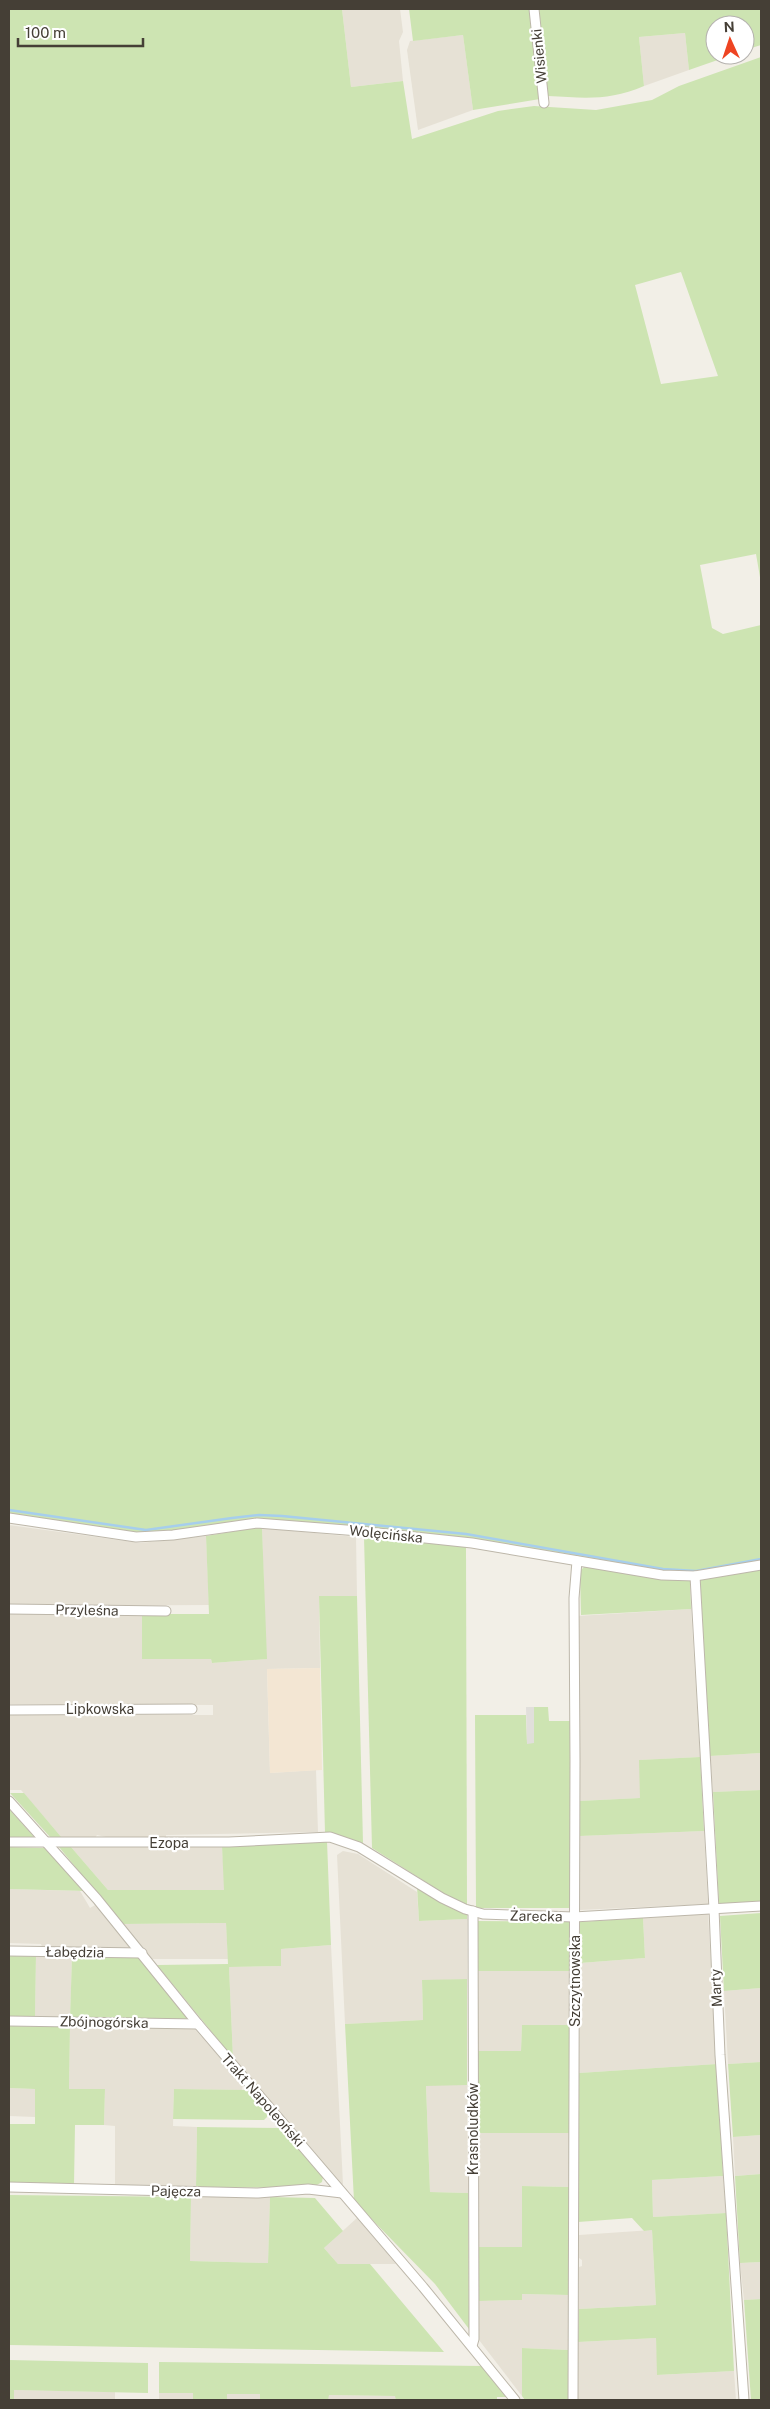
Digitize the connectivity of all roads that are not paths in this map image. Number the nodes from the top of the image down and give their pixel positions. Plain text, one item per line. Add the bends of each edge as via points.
1 (534, 9) edge
2 (544, 103) dead end
3 (9, 1518) edge
4 (577, 1561) junction
5 (761, 1565) edge
6 (695, 1576) junction
7 (9, 1609) edge
8 (166, 1611) dead end
9 (192, 1709) dead end
10 (9, 1710) edge
11 (9, 1802) edge
12 (330, 1837) joint
13 (9, 1842) edge
14 (45, 1843) junction
15 (761, 1906) edge
16 (714, 1909) junction
17 (473, 1911) junction
18 (574, 1916) junction
19 (9, 1951) edge
20 (142, 1953) junction
21 (9, 2021) edge
22 (198, 2024) junction
23 (9, 2187) edge
24 (342, 2193) junction
25 (472, 2346) junction
26 (515, 2400) edge
27 (573, 2400) edge
28 (744, 2400) edge

1 - 2 street, Wisienki
3 - 4 street, Wolęcińska via 136,1537 257,1523 472,1543
4 - 6 street, Wolęcińska via 662,1575
4 - 18 street, Szczytnowska via 574,1598
5 - 6 street, Wolęcińska
6 - 16 street, Marty
7 - 8 street, Przyleśna
9 - 10 street, Lipkowska
11 - 14 street, Trakt Napoleoński
12 - 14 street, Ezopa via 229,1842
12 - 17 street, Żarecka via 359,1847 435,1894
13 - 14 street, Ezopa
14 - 20 street, Trakt Napoleoński via 98,1899
15 - 16 street, Żarecka
16 - 18 street, Żarecka
16 - 28 street, Marty via 720,2055
17 - 18 street, Żarecka via 497,1916
17 - 25 street, Krasnoludków
18 - 27 street, Szczytnowska
19 - 20 street, Łabędzia
20 - 22 street, Trakt Napoleoński
21 - 22 street, Zbójnogórska
22 - 24 street, Trakt Napoleoński
23 - 24 street, Pajęcza via 258,2193 308,2189
24 - 25 street, Trakt Napoleoński
25 - 26 street, Trakt Napoleoński

